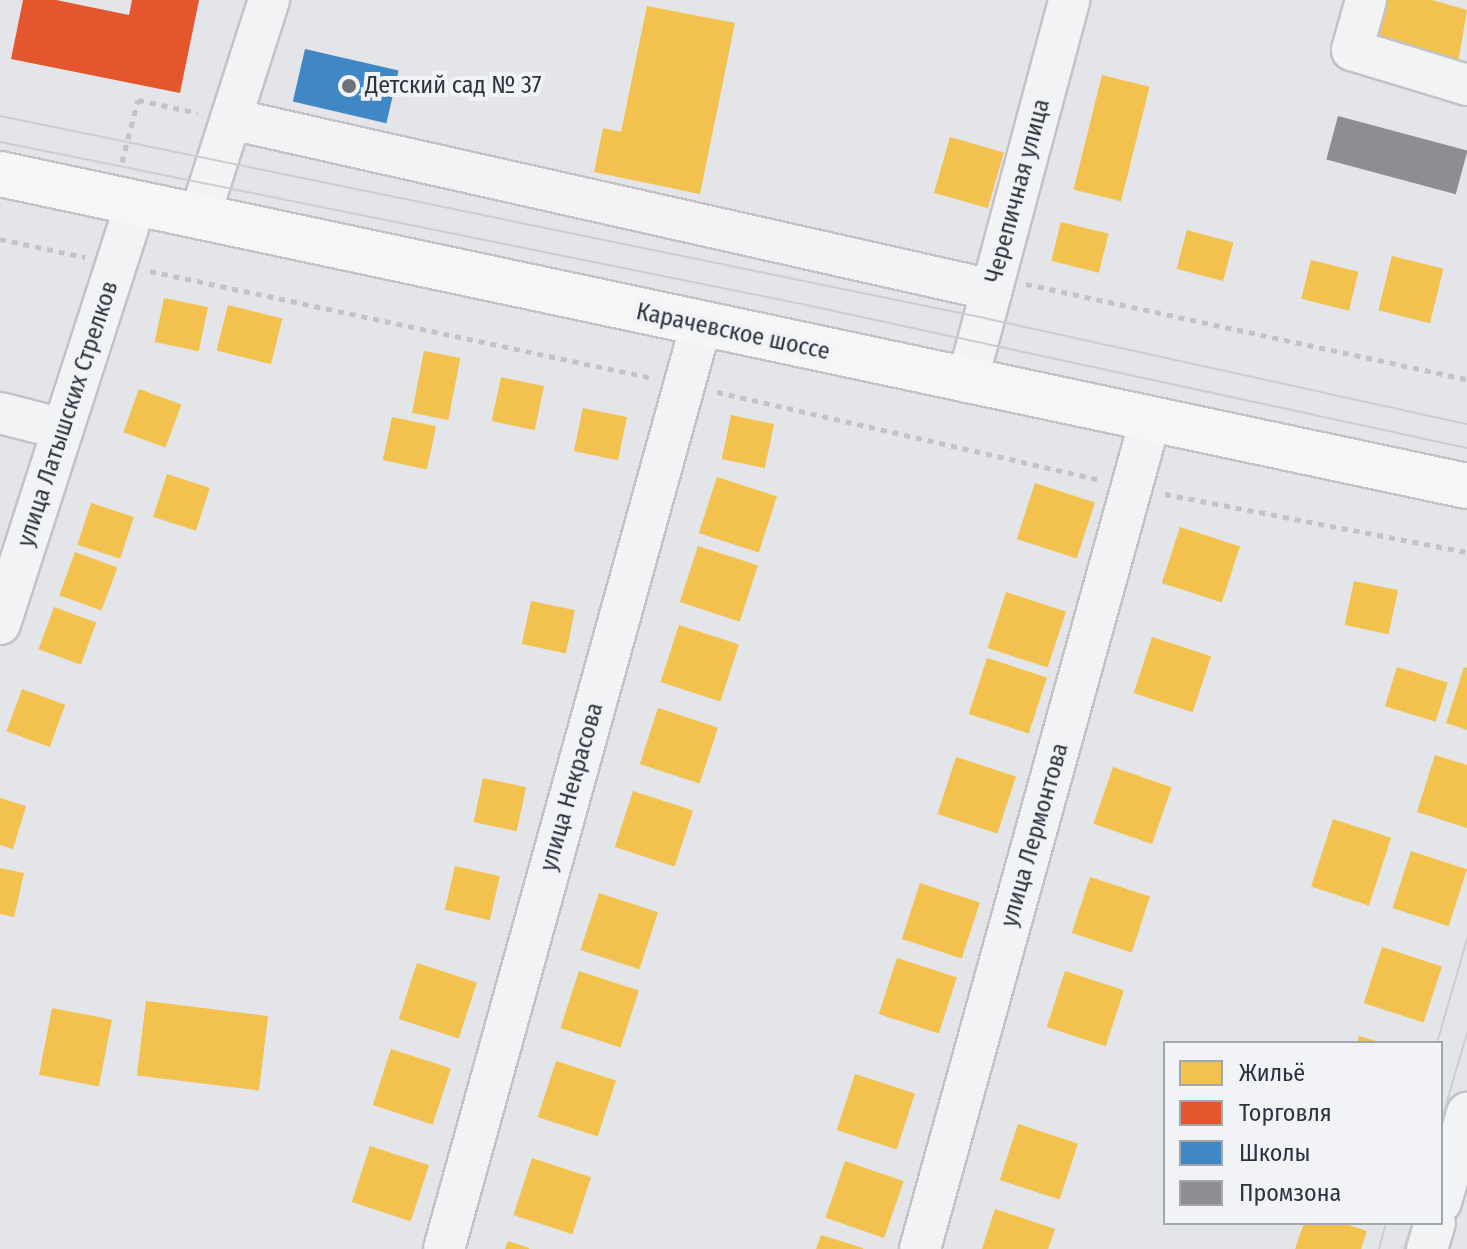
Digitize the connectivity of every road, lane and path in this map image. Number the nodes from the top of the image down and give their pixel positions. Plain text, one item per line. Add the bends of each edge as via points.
1 (269, 0) edge
2 (1069, 0) edge
3 (1366, 0) edge
4 (1467, 85) edge
5 (231, 119) junction
6 (0, 174) edge
7 (124, 202) junction
8 (199, 218) junction
9 (0, 239) edge
10 (116, 264) junction
11 (993, 284) junction
12 (701, 325) junction
13 (1467, 379) edge
14 (967, 382) junction
15 (684, 385) junction
16 (0, 413) edge
17 (1150, 421) junction
18 (63, 429) junction
19 (1467, 486) edge
20 (1132, 487) junction
21 (1467, 552) edge
22 (0, 624) edge
23 (1467, 1113) edge
24 (1443, 1195) edge
25 (1434, 1225) edge
26 (444, 1249) edge
27 (920, 1249) edge
28 (1427, 1249) edge

1 - 5 street
2 - 11 street, Черепичная улица
3 - 4 street via 1352,50
5 - 7 path via 138,100
5 - 8 street
5 - 11 street
6 - 7 highway, Карачевское шоссе
7 - 8 highway, Карачевское шоссе
7 - 10 street, улица Латышских Стрелков
8 - 12 highway, Карачевское шоссе
9 - 10 path
10 - 15 path
10 - 18 street, улица Латышских Стрелков
11 - 13 path
11 - 14 street, Черепичная улица
12 - 14 highway, Карачевское шоссе
12 - 15 street, улица Некрасова
14 - 17 highway, Карачевское шоссе
15 - 20 path
15 - 26 street, улица Некрасова
16 - 18 street
17 - 19 highway, Карачевское шоссе
17 - 20 street, улица Лермонтова
18 - 22 street, улица Латышских Стрелков
20 - 21 path
20 - 27 street, улица Лермонтова
23 - 24 street
25 - 28 street

